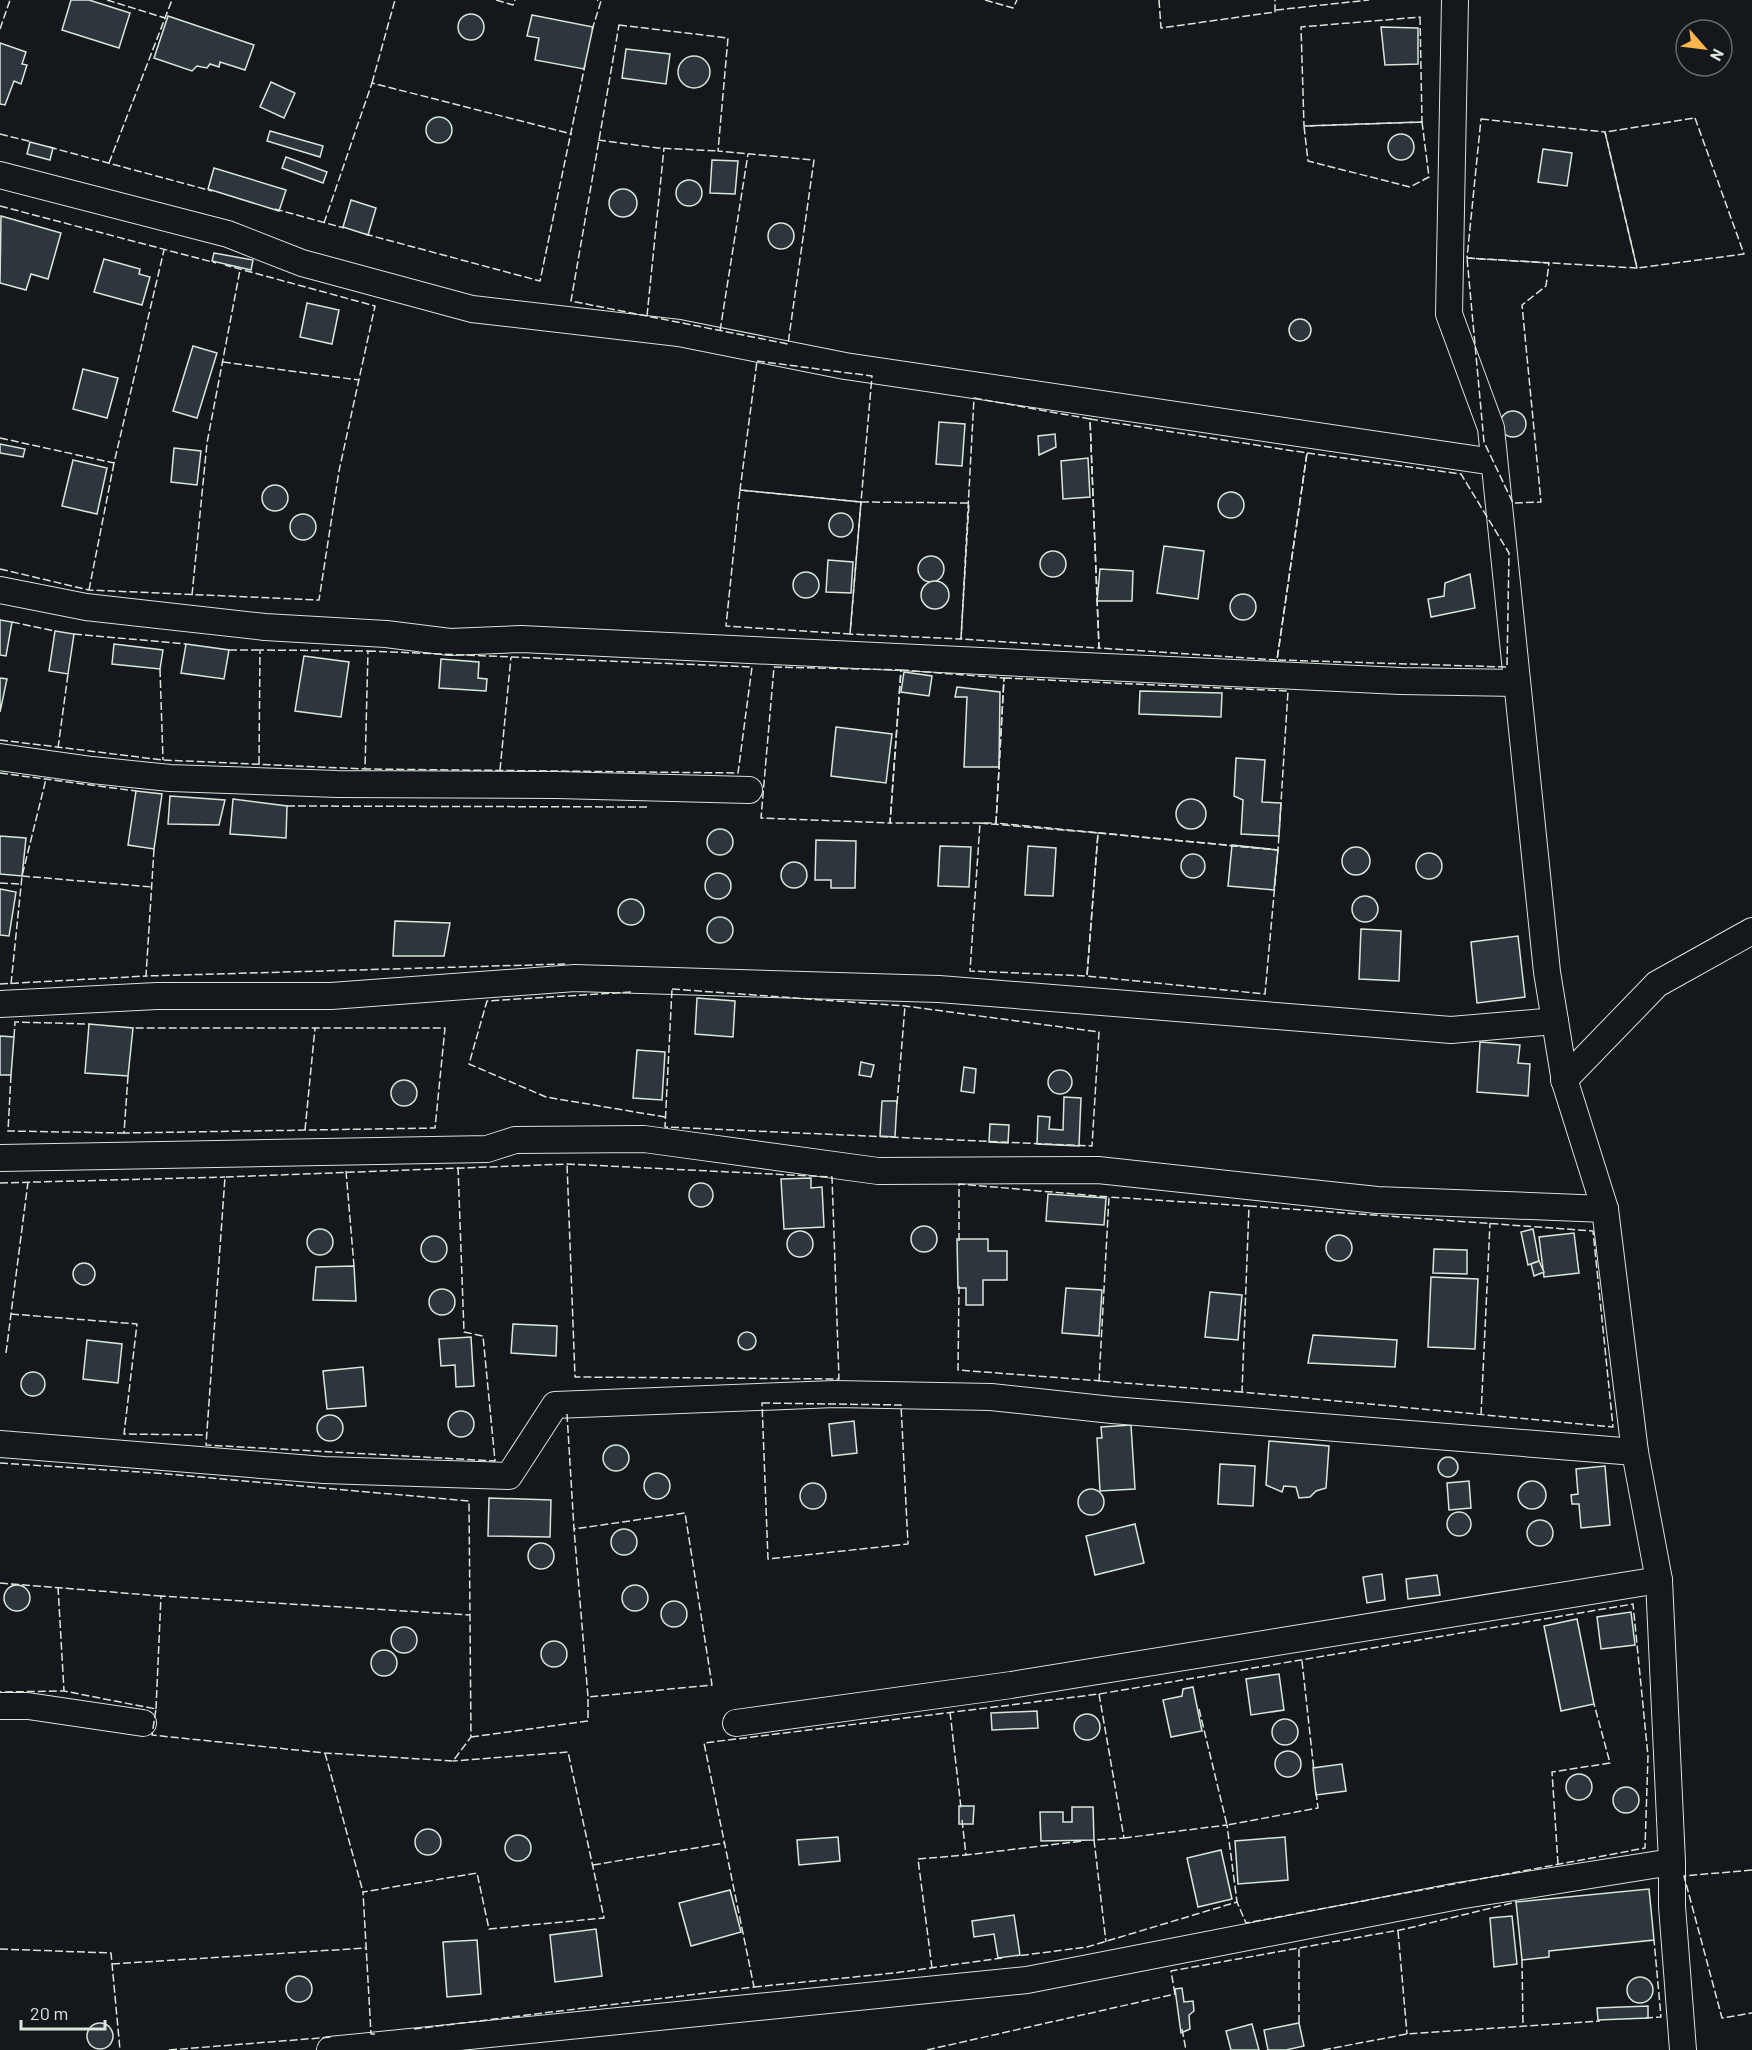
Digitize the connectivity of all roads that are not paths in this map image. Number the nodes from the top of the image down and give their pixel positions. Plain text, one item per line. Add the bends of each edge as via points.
1 (1455, 0) edge
2 (0, 175) edge
3 (1494, 462) junction
4 (0, 590) edge
5 (1517, 683) junction
6 (0, 757) edge
7 (749, 790) dead end
8 (1752, 931) edge
9 (0, 1004) edge
10 (1555, 1022) junction
11 (1564, 1080) junction
12 (0, 1158) edge
13 (1605, 1209) junction
14 (0, 1444) edge
15 (1635, 1452) junction
16 (1659, 1581) junction
17 (0, 1706) edge
18 (143, 1723) dead end
19 (736, 1723) dead end
20 (1672, 1862) junction
21 (330, 2050) edge
22 (1683, 2050) edge

1 - 3 street via 1449,314 1491,428
2 - 3 street via 228,234 302,263 472,309 679,333 845,366
3 - 5 street
4 - 5 street via 86,607 450,642 521,639 1400,681
5 - 10 street
6 - 7 street via 170,778
8 - 11 street via 1657,984
9 - 10 street via 157,996 331,996 575,978 939,989 1451,1030
10 - 11 street
11 - 13 street
12 - 13 street via 487,1149 515,1140 645,1139 878,1171 1098,1170 1377,1200
13 - 15 street
14 - 15 street via 324,1470 508,1476 555,1404 835,1394 991,1397
15 - 16 street
16 - 19 street via 1011,1685
16 - 20 street
17 - 18 street
20 - 21 street via 1458,1896 1027,1980
20 - 22 street

